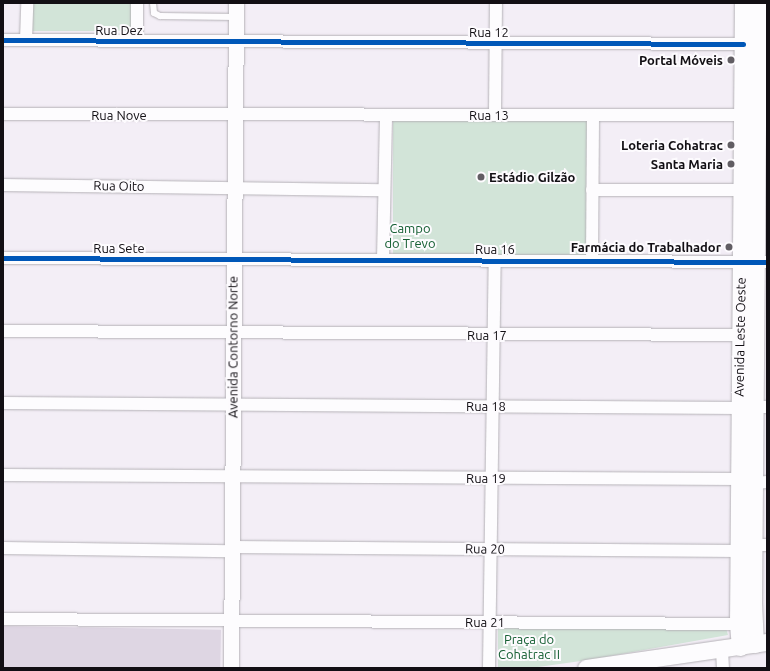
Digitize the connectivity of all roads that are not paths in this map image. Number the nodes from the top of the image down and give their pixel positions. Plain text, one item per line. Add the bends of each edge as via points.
1 (26, 3) edge
2 (137, 3) edge
3 (153, 3) edge
4 (496, 3) edge
5 (743, 3) edge
6 (758, 3) edge
7 (236, 10) edge
8 (3, 40) edge
9 (26, 40) junction
10 (137, 41) junction
11 (236, 42) junction
12 (496, 43) junction
13 (743, 44) junction
14 (762, 57) edge
15 (3, 114) edge
16 (235, 115) junction
17 (495, 115) junction
18 (593, 115) junction
19 (755, 115) edge
20 (386, 116) junction
21 (3, 185) edge
22 (235, 187) junction
23 (384, 190) junction
24 (592, 190) junction
25 (742, 190) junction
26 (762, 204) edge
27 (3, 258) edge
28 (234, 259) junction
29 (383, 260) junction
30 (495, 260) junction
31 (592, 261) junction
32 (754, 262) edge
33 (3, 331) edge
34 (234, 334) junction
35 (494, 335) junction
36 (740, 335) junction
37 (761, 351) edge
38 (3, 403) edge
39 (233, 405) junction
40 (493, 406) junction
41 (754, 407) edge
42 (3, 475) edge
43 (232, 476) junction
44 (492, 478) junction
45 (753, 482) edge
46 (753, 547) edge
47 (3, 548) edge
48 (232, 549) junction
49 (491, 549) junction
50 (3, 619) edge
51 (232, 620) junction
52 (490, 622) junction
53 (753, 635) edge
54 (722, 650) junction
55 (611, 666) edge
56 (231, 668) edge
57 (490, 668) edge
58 (586, 668) edge
59 (723, 668) edge

1 - 9 street
2 - 10 street
3 - 7 lane via 154,13 160,16
4 - 12 street
5 - 13 main road, Avenida Leste Oeste
6 - 14 main road, Avenida Leste Oeste
7 - 11 street, Avenida Contorno Norte
8 - 9 street, Rua Dez
9 - 10 street, Rua Dez
10 - 11 street, Rua Dez
11 - 12 street, Rua 12
11 - 16 street, Avenida Contorno Norte
12 - 13 street, Rua 12
12 - 17 street
13 - 19 main road, Avenida Leste Oeste
14 - 19 main road, Avenida Leste Oeste
15 - 16 street, Rua Nove
16 - 20 street, Rua 13
16 - 22 street, Avenida Contorno Norte
17 - 18 street, Rua 13
17 - 20 street, Rua 13
18 - 19 street, Rua 13
18 - 24 street
19 - 25 main road, Avenida Leste Oeste
19 - 26 main road, Avenida Leste Oeste
20 - 23 street
21 - 22 street, Rua Oito
22 - 23 street, Rua Oito
22 - 28 street, Avenida Contorno Norte
23 - 29 street
24 - 25 street
24 - 31 street
25 - 32 main road, Avenida Leste Oeste
26 - 32 main road, Avenida Leste Oeste
27 - 28 street, Rua Sete
28 - 29 street, Rua 16
28 - 34 street, Avenida Contorno Norte
29 - 30 street, Rua 16
30 - 31 street, Rua 16
30 - 35 street
31 - 32 street, Rua 16
32 - 36 main road, Avenida Leste Oeste
32 - 37 main road, Avenida Leste Oeste
33 - 34 street, Rua 17
34 - 35 street, Rua 17
34 - 39 street, Avenida Contorno Norte
35 - 36 street, Rua 17
35 - 40 street
36 - 41 main road, Avenida Leste Oeste
37 - 41 main road, Avenida Leste Oeste
38 - 39 street, Rua 18
39 - 40 street, Rua 18
39 - 43 street, Avenida Contorno Norte
40 - 41 street, Rua 18
40 - 44 street
41 - 45 main road, Avenida Leste Oeste
42 - 43 street, Rua 19
43 - 44 street, Rua 19
43 - 48 street, Avenida Contorno Norte
44 - 45 street, Rua 19
44 - 49 street
45 - 46 main road, Avenida Leste Oeste
46 - 49 street, Rua 20
46 - 53 main road, Avenida Leste Oeste
46 - 53 main road, Avenida Leste Oeste
47 - 48 street, Rua 20
48 - 49 street, Rua 20
48 - 51 street, Avenida Contorno Norte
49 - 52 street
50 - 51 street, Rua 21
51 - 52 street, Rua 21
51 - 56 street, Avenida Contorno Norte
52 - 53 street, Rua 21
52 - 57 street
53 - 54 main road
53 - 55 main road
54 - 55 main road
54 - 59 street
55 - 58 main road

